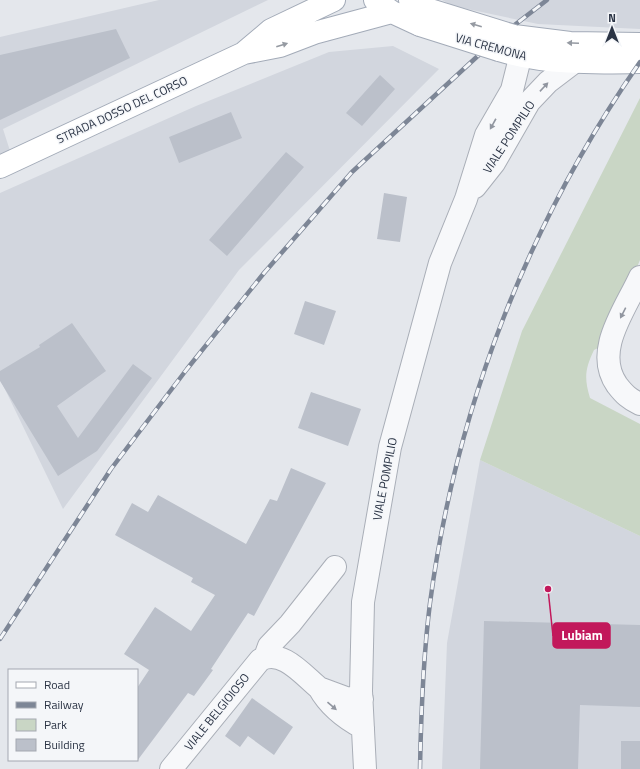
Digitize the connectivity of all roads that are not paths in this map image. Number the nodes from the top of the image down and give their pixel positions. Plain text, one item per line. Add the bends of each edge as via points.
1 (334, 0) edge
2 (375, 0) edge
3 (401, 6) edge
4 (633, 44) edge
5 (515, 45) junction
6 (244, 53) junction
7 (640, 62) edge
8 (573, 63) junction
9 (0, 167) edge
10 (466, 199) junction
11 (640, 277) edge
12 (640, 404) edge
13 (335, 567) dead end
14 (275, 659) junction
15 (319, 688) junction
16 (362, 699) junction
17 (363, 728) junction
18 (171, 769) edge
19 (365, 769) edge

1 - 6 main road, STRADA DOSSO DEL CORSO via 271,30
2 - 3 main road, VIA CREMONA
3 - 5 main road, VIA CREMONA, bridge via 425,18
6 -> 3 main road, STRADA DOSSO DEL CORSO via 280,46
4 -> 5 main road, VIA CREMONA
5 - 8 main road, VIA CREMONA
5 -> 10 street, VIALE POMPILIO via 512,90 486,135
6 - 9 main road, STRADA DOSSO DEL CORSO
7 - 8 main road, VIA CREMONA
10 -> 8 street, VIALE POMPILIO via 494,163 529,102 548,82
10 - 16 street, VIALE POMPILIO via 440,263 390,447 363,602
11 -> 12 street via 614,331 608,349 607,363 612,378 627,398
13 - 14 street, VIALE BELGIOIOSO via 290,624 269,646
14 - 15 street
14 - 18 street, VIALE BELGIOIOSO via 256,663
15 - 16 street via 346,698
15 -> 17 street via 326,701
16 - 17 street, VIALE POMPILIO
17 - 19 street, VIALE POMPILIO

